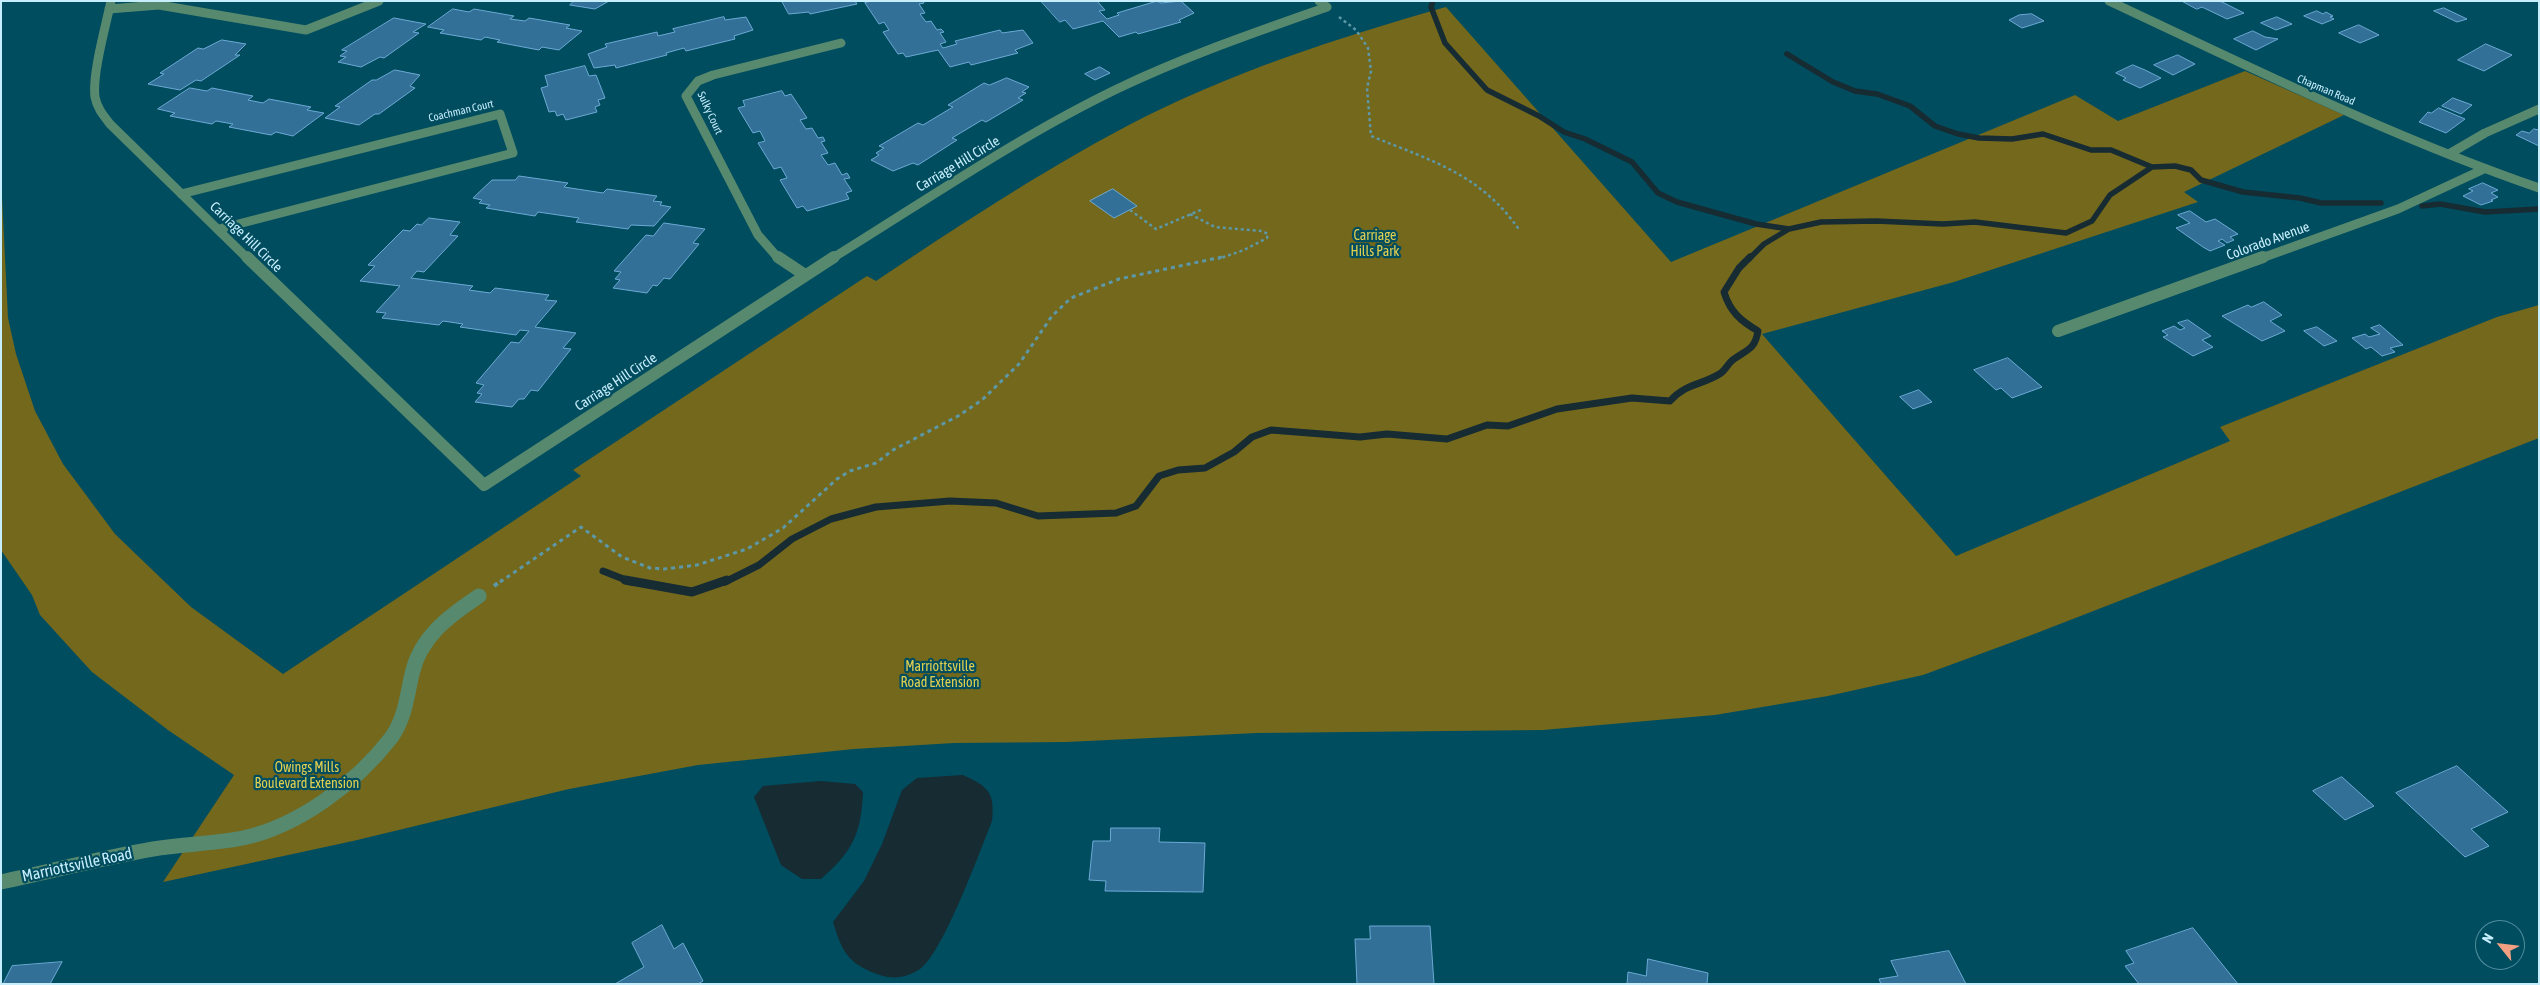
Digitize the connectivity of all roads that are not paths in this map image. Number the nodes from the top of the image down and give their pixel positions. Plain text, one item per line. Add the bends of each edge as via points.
1 (379, 1) edge
2 (2109, 1) edge
3 (1323, 4) edge
4 (110, 5) edge
5 (841, 43) dead end
6 (2539, 109) edge
7 (2449, 154) junction
8 (2484, 169) junction
9 (2539, 188) edge
10 (181, 194) junction
11 (219, 229) junction
12 (805, 275) junction
13 (2058, 331) dead end
14 (480, 596) road end
15 (1, 882) edge

1 - 4 street via 306,30 159,4
2 - 7 street, Chapman Road via 2265,75
3 - 12 street, Carriage Hill Circle via 1203,50 1118,89 1038,131
4 - 10 street, Carriage Hill Circle via 96,79 95,96 100,110 110,124
5 - 12 street, Sulky Court via 713,74 698,81 686,96 758,235 778,258
6 - 7 street via 2485,133
7 - 8 street, Chapman Road
8 - 9 street, Chapman Road
8 - 13 street, Colorado Avenue via 2398,209
10 - 11 street, Carriage Hill Circle
10 - 11 street, Coachman Court via 500,114 513,153
11 - 12 street, Carriage Hill Circle via 484,485
14 - 15 street, Marriottsville Road via 440,625 425,642 415,662 405,711 396,732 376,757 351,780 288,822 244,838 154,848

